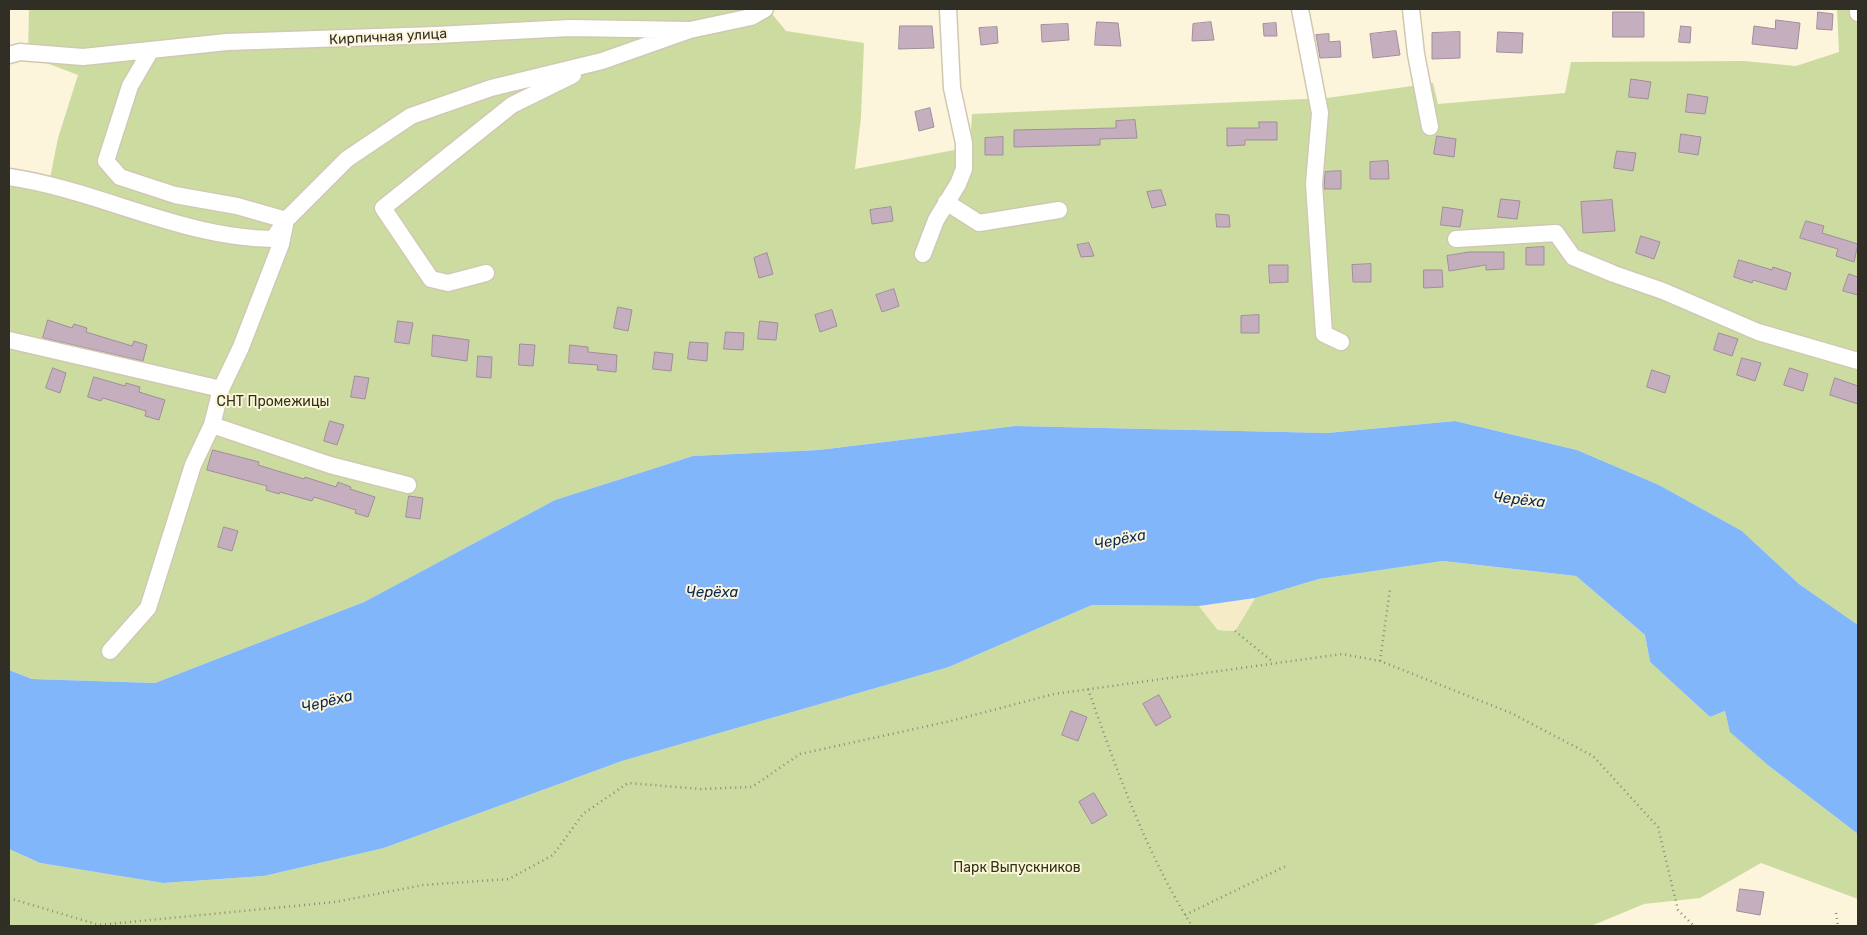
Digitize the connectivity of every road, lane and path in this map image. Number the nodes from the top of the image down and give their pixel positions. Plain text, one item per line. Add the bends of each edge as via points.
1 (765, 9) edge
2 (948, 9) edge
3 (1300, 9) edge
4 (1412, 9) edge
5 (1858, 9) edge
6 (1858, 13) edge
7 (690, 30) junction
8 (150, 50) junction
9 (9, 55) edge
10 (602, 61) junction
11 (1430, 127) dead end
12 (9, 177) edge
13 (946, 202) junction
14 (1059, 210) dead end
15 (286, 220) junction
16 (1456, 240) dead end
17 (923, 254) dead end
18 (486, 273) dead end
19 (9, 340) edge
20 (1341, 342) dead end
21 (1858, 361) edge
22 (221, 389) junction
23 (212, 425) junction
24 (408, 485) dead end
25 (1390, 589) dead end
26 (1235, 631) dead end
27 (110, 651) dead end
28 (1380, 661) junction
29 (1273, 662) junction
30 (1088, 689) junction
31 (1286, 866) dead end
32 (9, 898) edge
33 (1836, 913) dead end
34 (1185, 915) junction
35 (1192, 926) edge
36 (1694, 926) edge
37 (1838, 926) edge

1 - 7 street, Кирпичная улица via 752,17
2 - 13 street via 952,88 960,119 964,169
3 - 20 street via 1320,113 1314,184 1324,334
4 - 11 street via 1416,54
5 - 6 street
7 - 8 street, Кирпичная улица via 570,28 227,42
7 - 10 street
8 - 9 street, Кирпичная улица via 84,57 20,52
8 - 15 street via 130,86 106,161 120,177 166,192
10 - 15 street via 491,88 411,116 347,158
10 - 18 street via 512,105 383,208 431,279 448,283
12 - 15 street via 36,181 162,220 248,239 273,239
13 - 14 street via 979,223
13 - 17 street
15 - 22 street via 281,244
16 - 21 street via 1556,233 1574,257 1614,274 1663,291 1758,332
19 - 22 street
22 - 23 street
23 - 24 street via 330,465
23 - 27 street via 193,465 148,608
25 - 28 path
26 - 29 path
28 - 29 path via 1342,654
28 - 36 path via 1511,714 1593,756 1658,827 1678,910
29 - 30 path
30 - 32 path via 1054,694 951,721 800,754 752,787 702,790 628,783 583,814 553,855 509,879 423,885 335,902 100,925
30 - 34 path via 1117,771 1167,886
31 - 34 path
33 - 37 path
34 - 35 path

